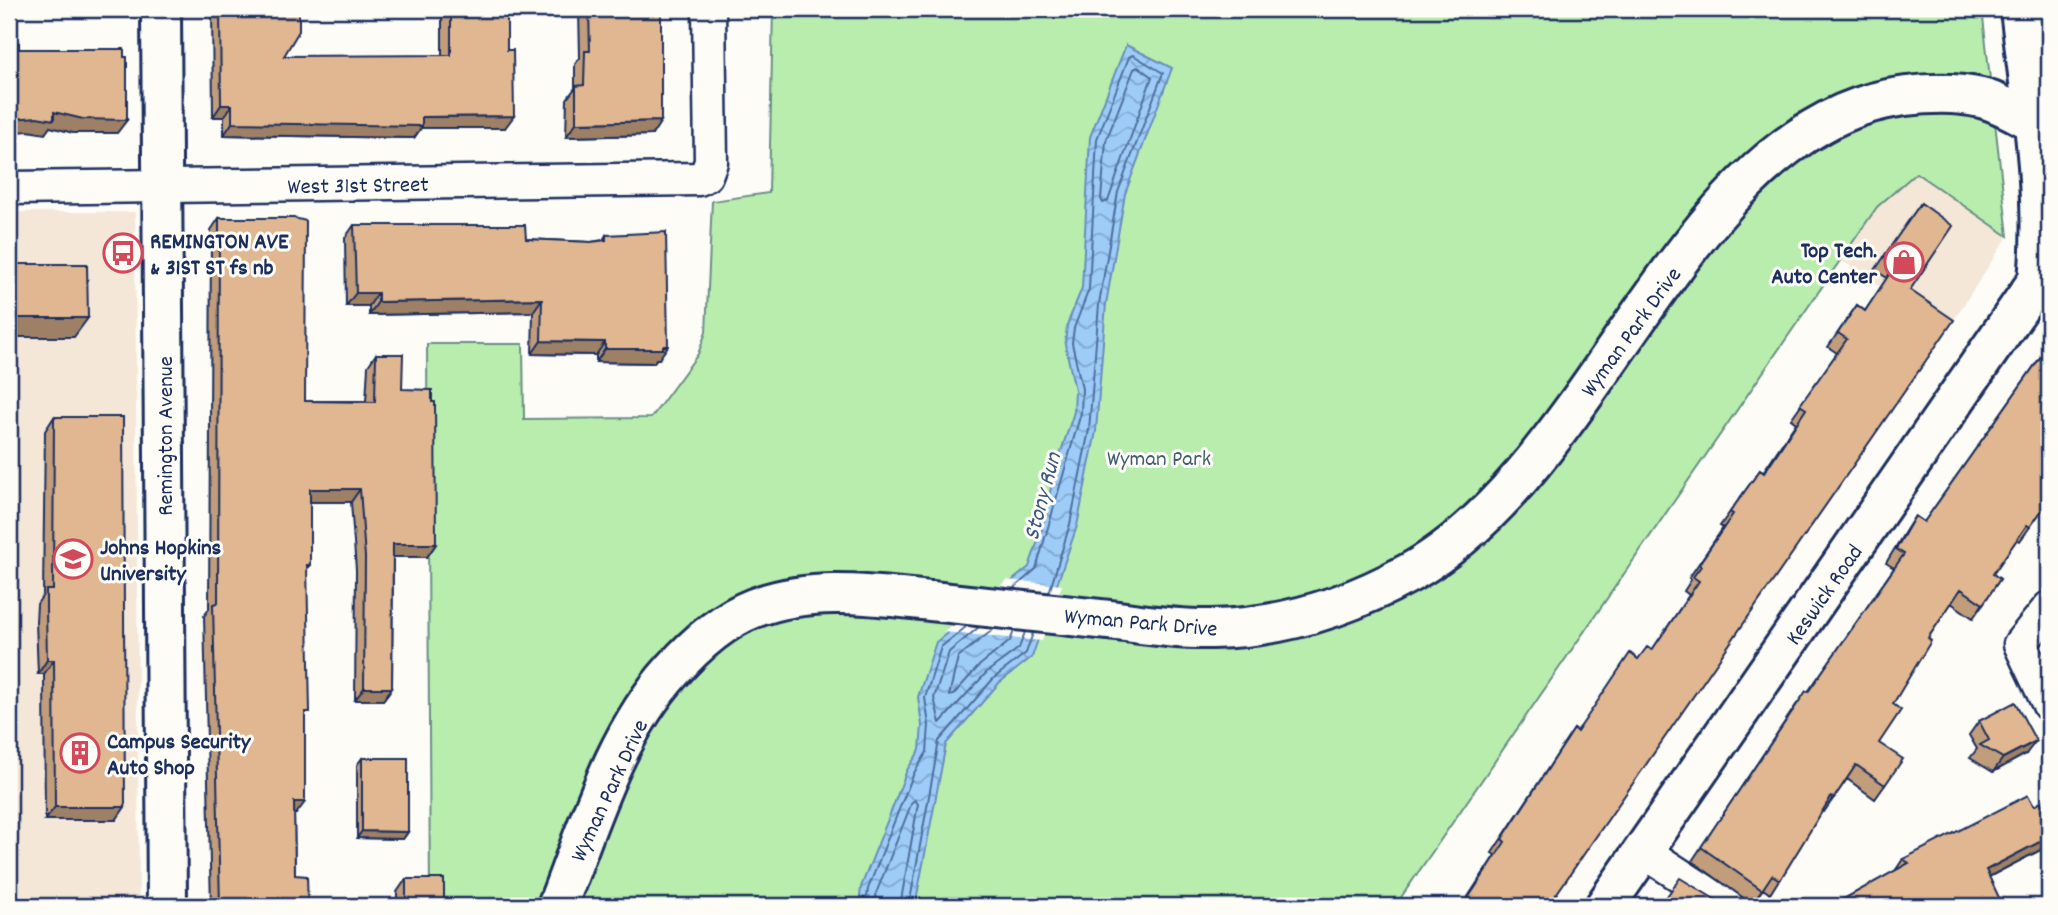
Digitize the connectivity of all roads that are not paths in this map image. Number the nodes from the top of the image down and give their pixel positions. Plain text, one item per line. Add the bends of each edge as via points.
1 (161, 9) edge
2 (709, 9) edge
3 (2020, 9) edge
4 (2041, 125) edge
5 (162, 187) junction
6 (9, 188) edge
7 (2044, 285) edge
8 (2049, 608) edge
9 (2049, 705) edge
10 (1643, 851) junction
11 (167, 906) edge
12 (557, 906) edge
13 (1605, 906) edge
14 (1727, 906) edge

1 - 5 street, Remington Avenue
2 - 5 street, West 31st Street via 711,162 706,175 692,180
3 - 4 street
4 - 7 street
4 - 12 street, Wyman Park Drive via 1984,99 1920,94 1844,110 1809,130 1745,182 1711,220 1543,451 1486,515 1441,553 1388,585 1300,617 1239,628 1178,627 875,595 808,595 755,607 735,617 672,671 654,694 617,757
5 - 6 street, West 31st Street
5 - 11 street, Remington Avenue
7 - 10 street, Keswick Road
8 - 9 street via 2020,644
10 - 13 street, Keswick Road
10 - 14 street

